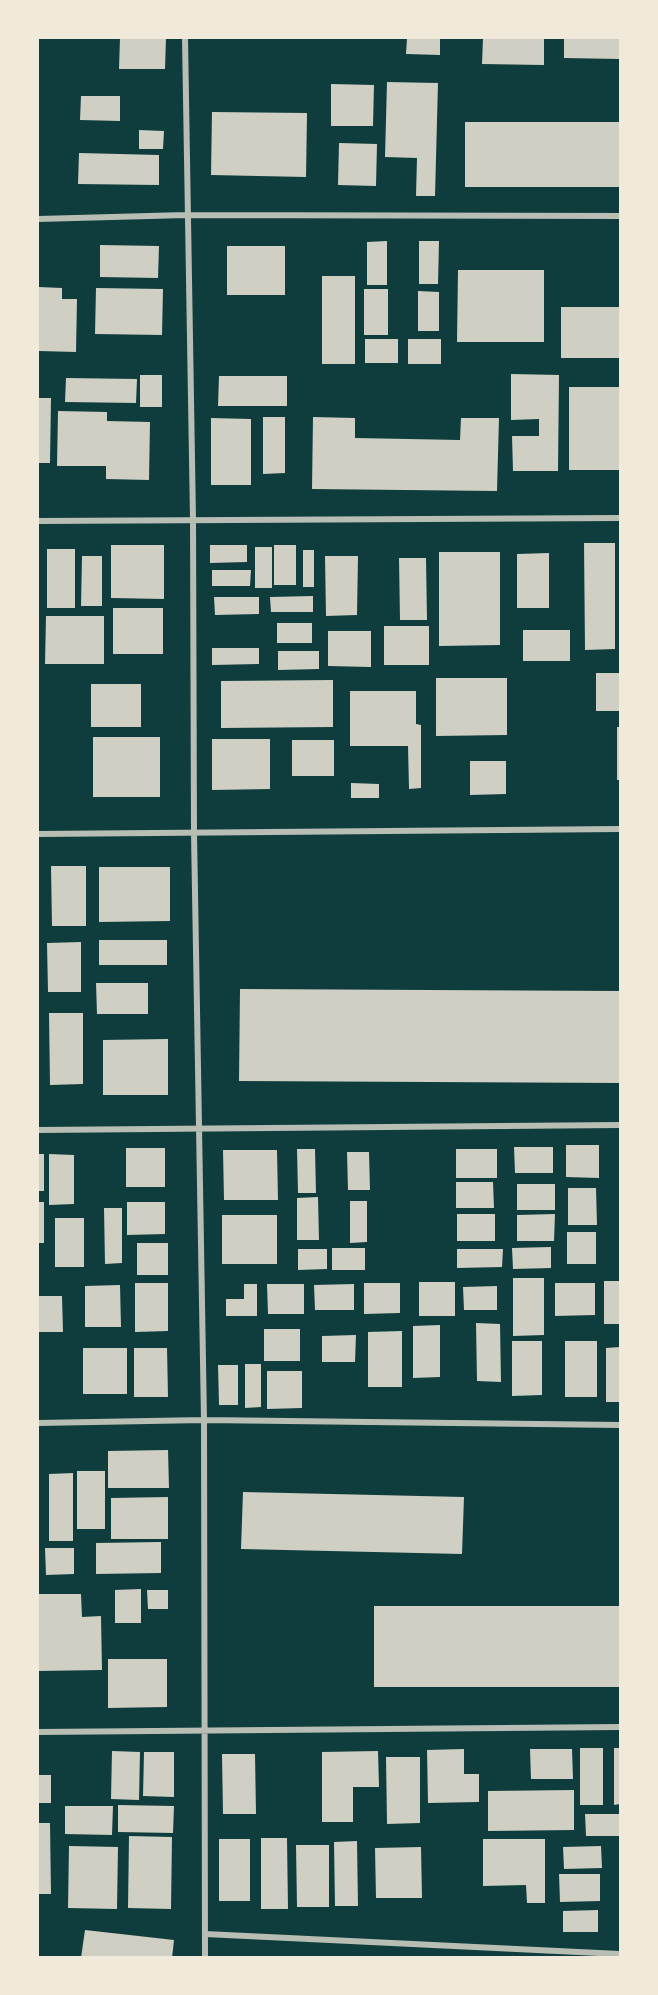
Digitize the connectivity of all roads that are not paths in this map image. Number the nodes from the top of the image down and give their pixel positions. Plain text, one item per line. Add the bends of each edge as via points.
1 (185, 38) edge
2 (186, 215) junction
3 (621, 216) edge
4 (38, 219) edge
5 (621, 518) edge
6 (193, 519) junction
7 (38, 520) edge
8 (621, 829) edge
9 (194, 833) junction
10 (38, 834) edge
11 (621, 1125) edge
12 (199, 1128) junction
13 (38, 1130) edge
14 (204, 1420) junction
15 (38, 1424) edge
16 (621, 1425) edge
17 (621, 1727) edge
18 (204, 1729) junction
19 (38, 1732) edge
20 (205, 1934) junction
21 (621, 1954) edge
22 (205, 1958) edge

1 - 2 street
2 - 3 street
2 - 4 street
2 - 6 street
5 - 6 street
6 - 7 street
6 - 9 street
8 - 9 street
9 - 10 street
9 - 12 street
11 - 12 street
12 - 13 street
12 - 14 street
14 - 15 street
14 - 16 street
14 - 18 street
17 - 18 street
18 - 19 street
18 - 20 street
20 - 21 street
20 - 22 street

